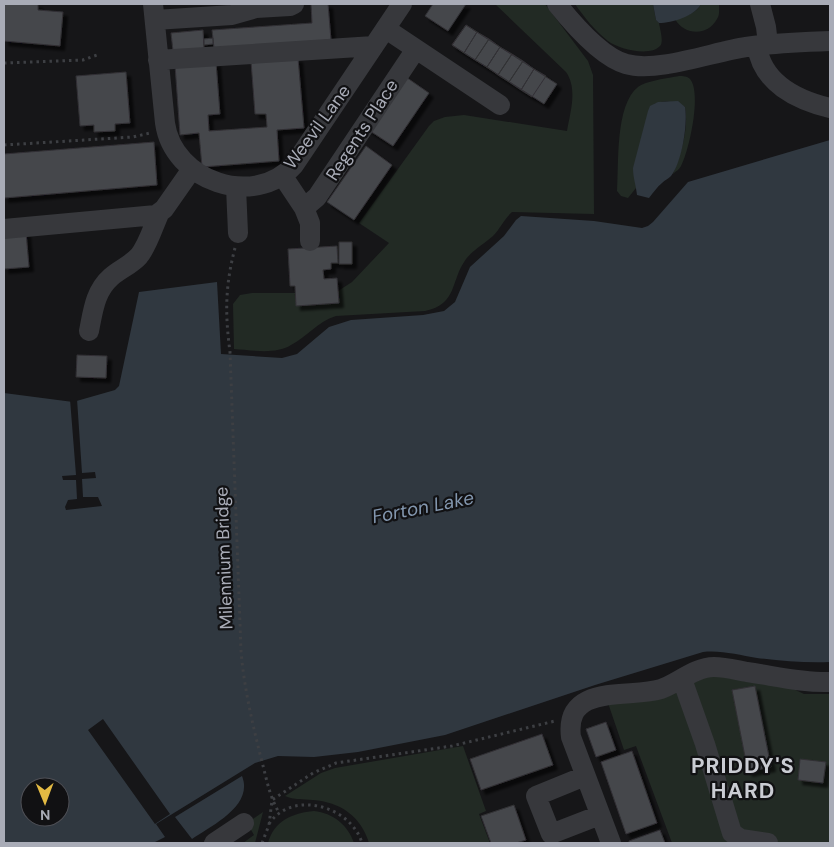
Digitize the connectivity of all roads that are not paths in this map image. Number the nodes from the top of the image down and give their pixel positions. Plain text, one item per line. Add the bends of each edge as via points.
1 (294, 4) edge
2 (402, 4) edge
3 (558, 4) edge
4 (760, 4) edge
5 (154, 12) edge
6 (386, 29) junction
7 (830, 41) edge
8 (762, 45) junction
9 (374, 46) junction
10 (416, 49) junction
11 (158, 60) junction
12 (500, 105) dead end
13 (830, 108) edge
14 (192, 169) junction
15 (282, 175) junction
16 (236, 187) junction
17 (304, 208) junction
18 (159, 214) junction
19 (4, 229) edge
20 (238, 233) road end
21 (310, 241) dead end
22 (89, 331) dead end
23 (682, 679) junction
24 (830, 682) edge
25 (585, 776) junction
26 (600, 815) junction
27 (244, 823) dead end
28 (214, 843) edge
29 (611, 843) edge
30 (768, 843) edge

1 - 5 street via 256,8 232,15
2 - 6 street, Weevil Lane
3 - 8 street via 600,49 630,65 655,65
4 - 8 street via 766,27
5 - 11 street, Weevil Lane
6 - 9 street, Weevil Lane
6 - 10 street
7 - 8 street
8 - 13 street via 761,62 777,83 796,96
9 - 11 street
9 - 15 street, Weevil Lane via 302,154
10 - 12 street
10 - 17 street, Regents Place via 317,198
11 - 14 street, Weevil Lane via 165,129 177,152
14 - 16 street, Weevil Lane via 211,181
14 - 18 street
15 - 16 street, Weevil Lane via 256,185
15 - 17 street
16 - 20 street
17 - 21 street via 310,223
18 - 19 street
18 - 22 street via 139,255 100,289
23 - 24 street via 707,667 715,667
23 - 25 street via 651,691 596,697 580,706 572,718 570,731
23 - 30 street via 732,833 741,840
25 - 26 street
25 - 26 street via 536,796 551,834
26 - 29 street
27 - 28 street

